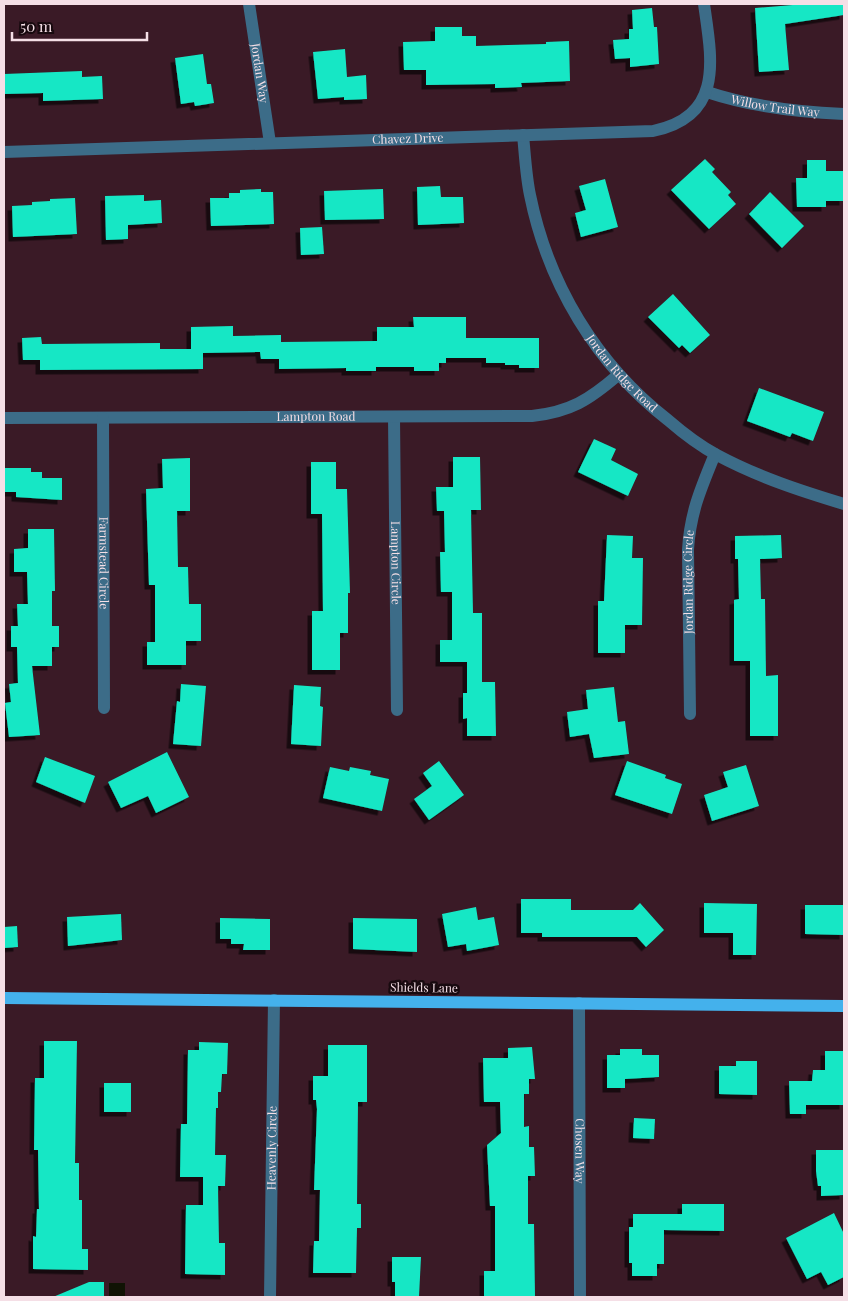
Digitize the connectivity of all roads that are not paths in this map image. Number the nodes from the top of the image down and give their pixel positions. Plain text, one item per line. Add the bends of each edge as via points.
1 (249, 4) edge
2 (704, 4) edge
3 (707, 92) junction
4 (844, 114) edge
5 (523, 135) junction
6 (270, 143) junction
7 (4, 152) edge
8 (618, 375) junction
9 (394, 417) junction
10 (4, 418) edge
11 (103, 418) junction
12 (715, 454) junction
13 (844, 504) edge
14 (104, 708) dead end
15 (397, 710) dead end
16 (690, 714) dead end
17 (4, 998) edge
18 (274, 1000) junction
19 (579, 1003) junction
20 (844, 1006) edge
21 (270, 1297) edge
22 (580, 1297) edge

1 - 6 street, Jordan Way
2 - 3 street, Chavez Drive via 710,56
3 - 4 street, Willow Trail Way via 770,108
3 - 5 street, Chavez Drive via 684,120 653,131
5 - 6 street, Chavez Drive
5 - 8 street, Jordan Ridge Road via 530,195 551,265 567,301
6 - 7 street, Chavez Drive
8 - 9 street, Lampton Road via 593,396 552,414
8 - 12 street, Jordan Ridge Road via 647,404
9 - 11 street, Lampton Road
9 - 15 street, Lampton Circle
10 - 11 street, Lampton Road
11 - 14 street, Farmstead Circle
12 - 13 street, Jordan Ridge Road via 760,476
12 - 16 street, Jordan Ridge Circle via 695,500 690,525
17 - 18 main road, Shields Lane
18 - 19 main road, Shields Lane
18 - 21 street, Heavenly Circle
19 - 20 main road, Shields Lane
19 - 22 street, Chosen Way

